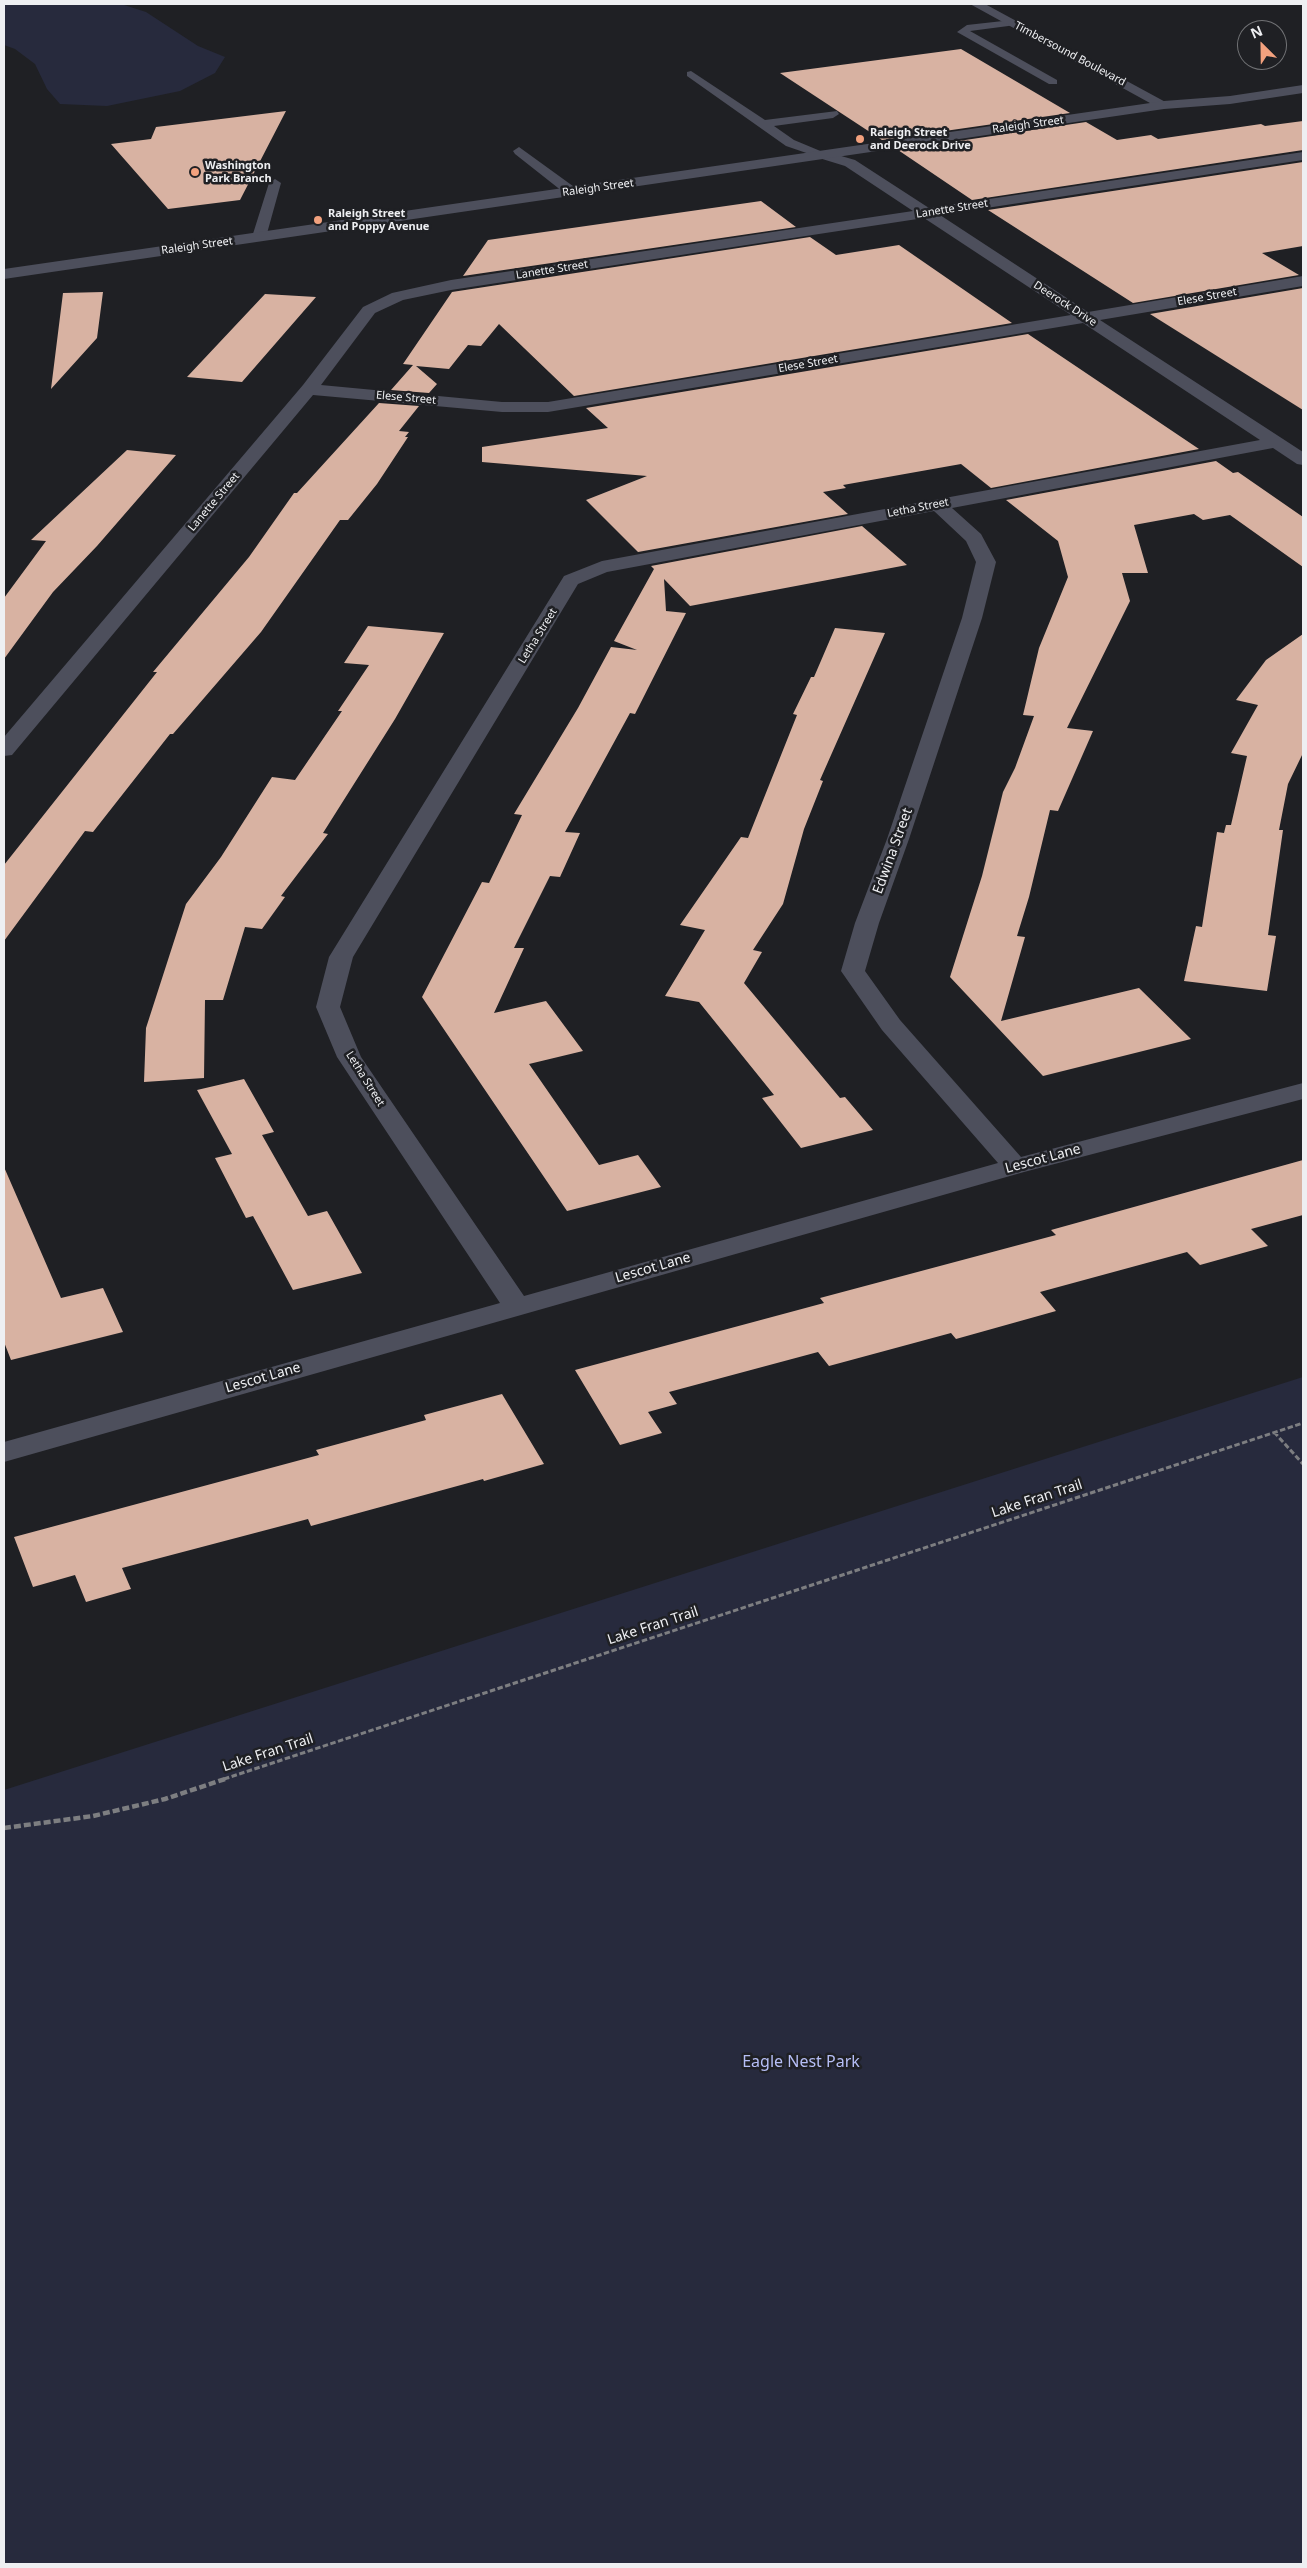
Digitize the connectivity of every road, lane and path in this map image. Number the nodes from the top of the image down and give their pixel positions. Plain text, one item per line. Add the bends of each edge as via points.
1 (976, 4) edge
2 (1012, 23) junction
3 (692, 74) dead end
4 (1303, 77) edge
5 (1053, 82) dead end
6 (1303, 89) edge
7 (1192, 101) junction
8 (1164, 105) junction
9 (833, 114) dead end
10 (762, 124) junction
11 (519, 151) dead end
12 (824, 155) junction
13 (1303, 156) edge
14 (275, 183) dead end
15 (572, 192) junction
16 (926, 213) junction
17 (259, 237) junction
18 (4, 274) edge
19 (1303, 281) edge
20 (1086, 317) junction
21 (309, 390) junction
22 (1276, 442) junction
23 (1303, 460) edge
24 (938, 504) junction
25 (4, 750) edge
26 (1303, 1091) edge
27 (1015, 1166) junction
28 (517, 1307) junction
29 (1303, 1422) edge
30 (1274, 1432) junction
31 (4, 1452) edge
32 (1303, 1464) edge
33 (4, 1828) edge

1 - 2 street, Timbersound Boulevard
2 - 5 lane via 967,28 963,32
2 - 8 street, Timbersound Boulevard
3 - 10 lane
4 - 7 street, Raleigh Street via 1211,91
6 - 7 street, Raleigh Street via 1230,100
7 - 8 street, Raleigh Street
8 - 12 street, Raleigh Street
9 - 10 lane
10 - 12 lane via 799,148
11 - 15 lane
12 - 15 street, Raleigh Street
12 - 16 street, Deerock Drive via 850,163
13 - 16 street, Lanette Street
14 - 17 lane
15 - 17 street, Raleigh Street
16 - 20 street, Deerock Drive
16 - 21 street, Lanette Street via 451,285 398,296 369,310
17 - 18 street, Raleigh Street
19 - 20 street, Elese Street
20 - 21 street, Elese Street via 548,407 502,407
20 - 22 street, Deerock Drive
21 - 25 street, Lanette Street
22 - 23 street, Deerock Drive
22 - 24 street, Letha Street
24 - 27 street, Edwina Street via 974,538 986,562 972,618 853,971 891,1025
24 - 28 street, Letha Street via 602,567 571,580 341,957 328,1007 350,1057
26 - 27 street, Lescot Lane
27 - 28 street, Lescot Lane
28 - 31 street, Lescot Lane
29 - 30 path, Lake Fran Trail
30 - 32 path
30 - 33 path, Lake Fran Trail via 165,1799 93,1816

